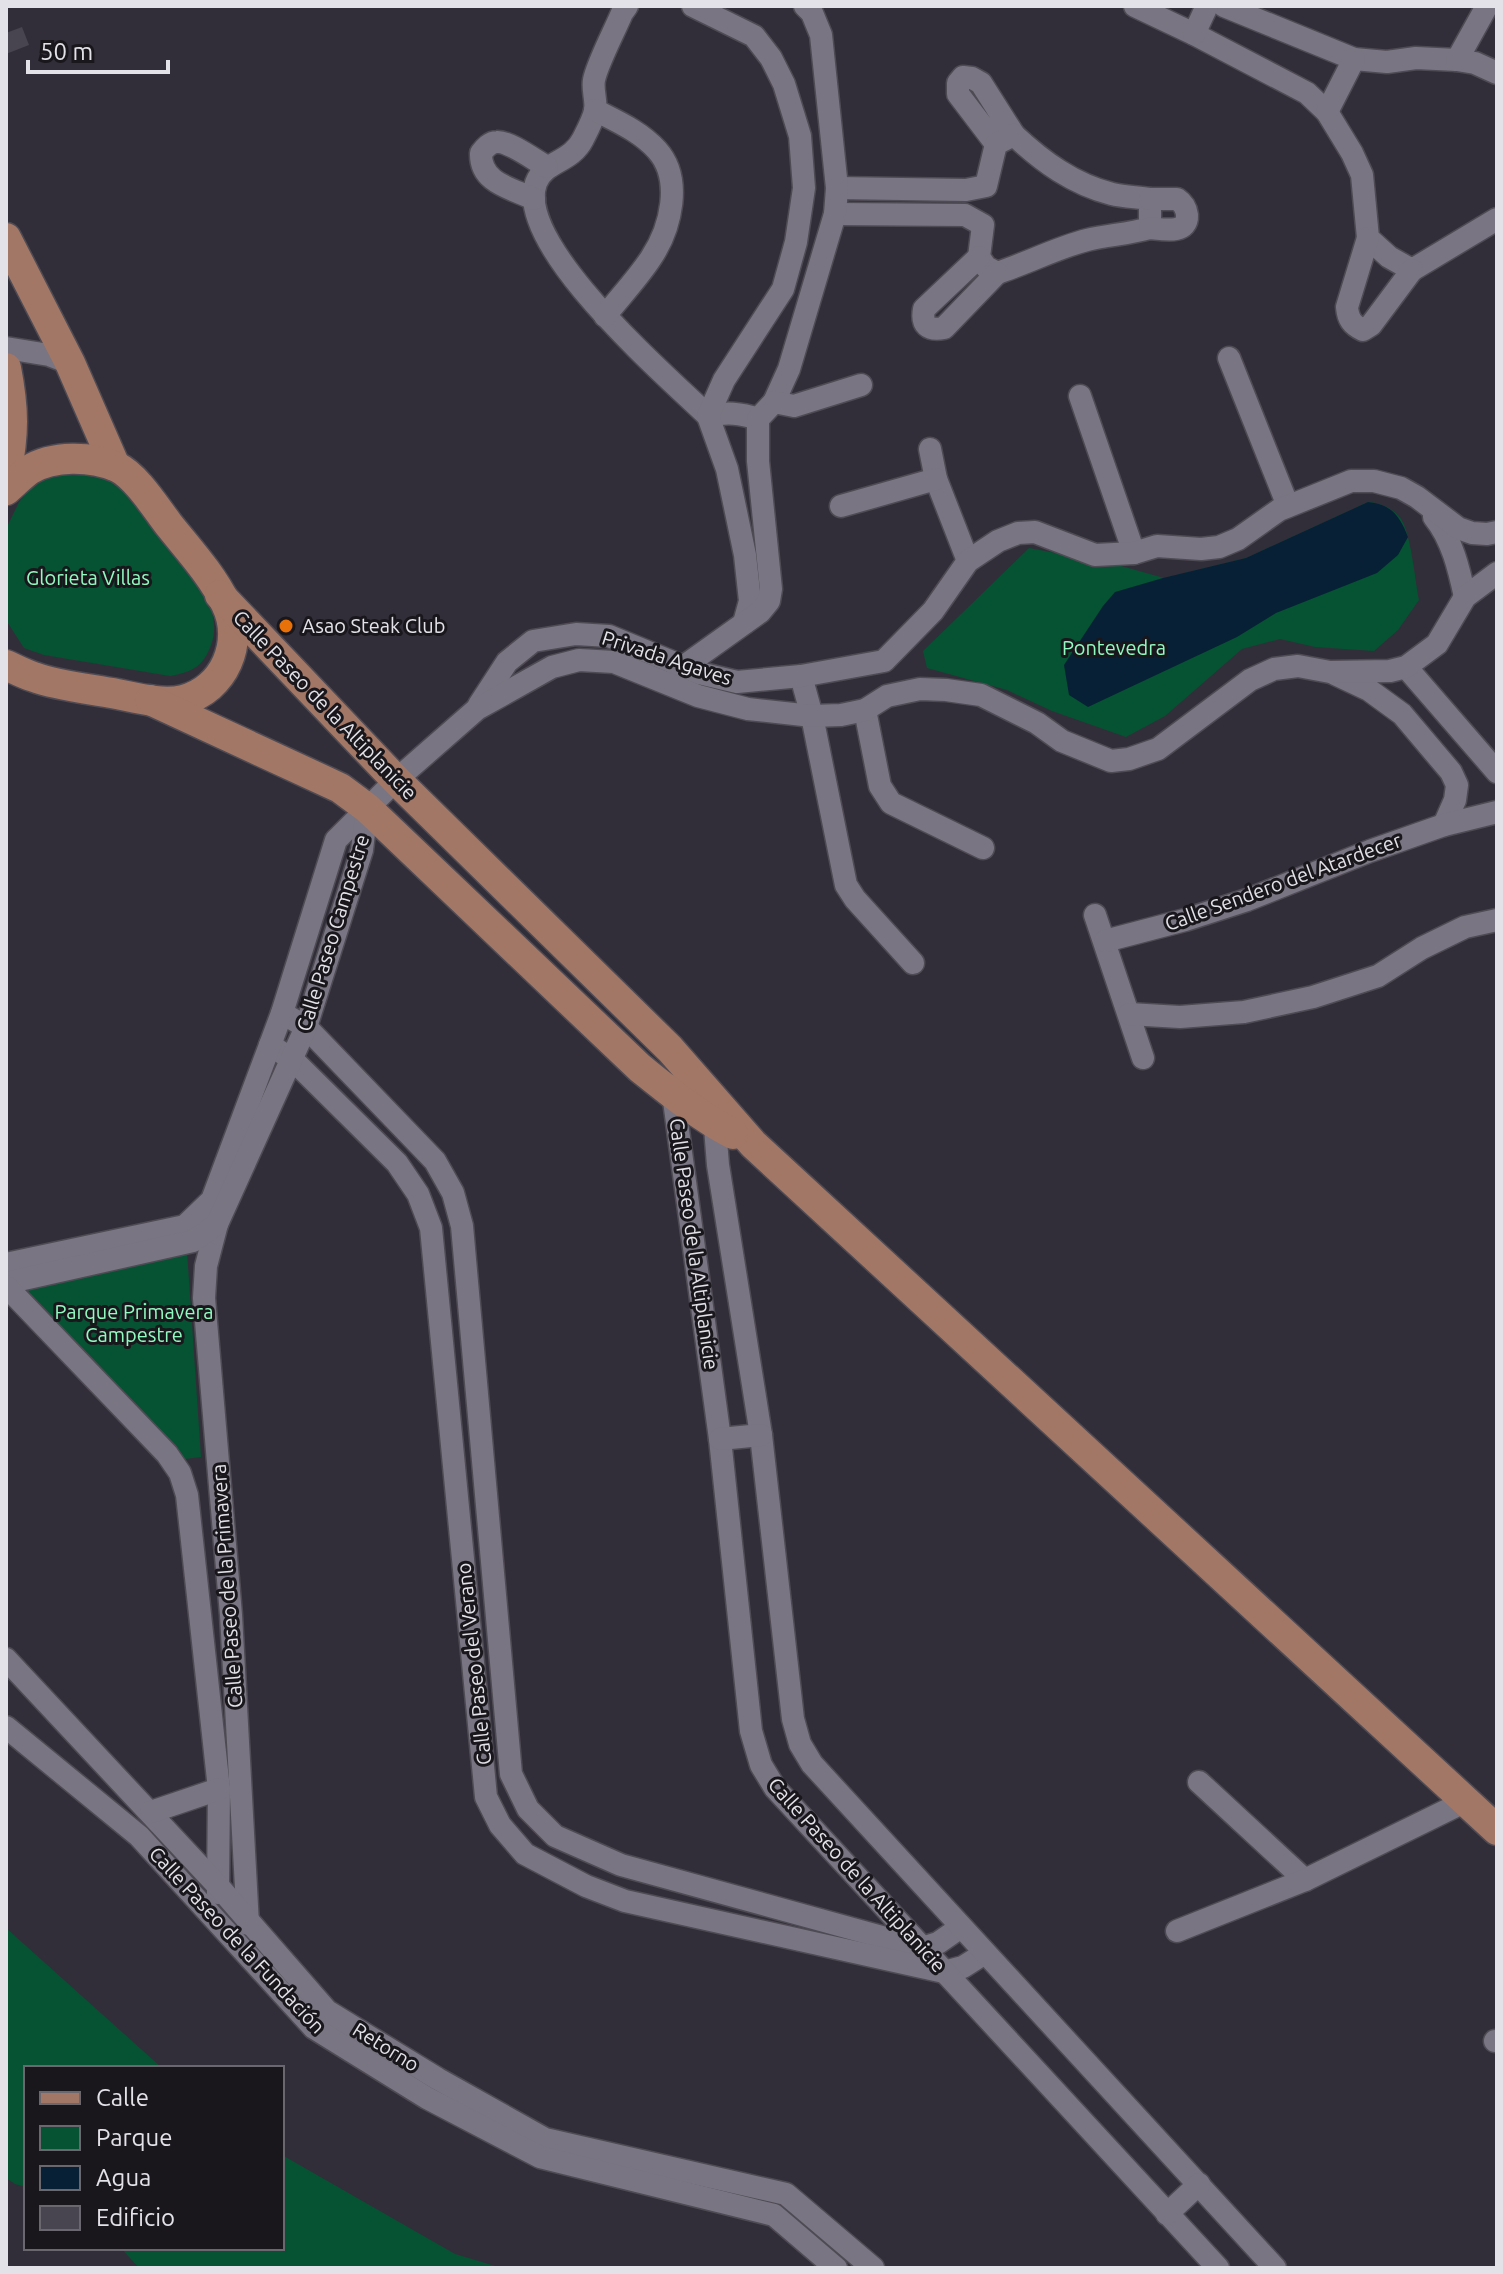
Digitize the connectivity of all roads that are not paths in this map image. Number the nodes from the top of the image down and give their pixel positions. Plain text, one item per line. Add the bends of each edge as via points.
1 (627, 6) edge
2 (693, 6) edge
3 (805, 6) edge
4 (1135, 6) edge
5 (1207, 6) edge
6 (1224, 6) edge
7 (1487, 6) edge
8 (1194, 34) junction
9 (1354, 59) junction
10 (1457, 60) junction
11 (1497, 73) edge
12 (595, 110) junction
13 (1327, 112) junction
14 (547, 167) junction
15 (837, 188) junction
16 (534, 199) junction
17 (1150, 199) junction
18 (835, 214) junction
19 (1497, 219) edge
20 (1150, 228) junction
21 (6, 238) edge
22 (1368, 238) junction
23 (979, 257) junction
24 (1412, 270) junction
25 (997, 273) junction
26 (605, 316) junction
27 (6, 348) edge
28 (1229, 358) dead end
29 (70, 363) junction
30 (6, 368) edge
31 (861, 385) dead end
32 (1080, 396) dead end
33 (774, 402) junction
34 (9, 406) edge
35 (708, 416) junction
36 (758, 419) junction
37 (930, 449) dead end
38 (115, 466) junction
39 (6, 475) edge
40 (936, 479) junction
41 (6, 490) edge
42 (1417, 497) junction
43 (841, 506) dead end
44 (1288, 506) junction
45 (1497, 532) edge
46 (1134, 553) junction
47 (968, 561) junction
48 (1497, 573) edge
49 (220, 595) junction
50 (1465, 597) junction
51 (744, 623) junction
52 (884, 661) junction
53 (6, 665) edge
54 (1406, 667) junction
55 (1330, 672) junction
56 (677, 676) junction
57 (801, 676) junction
58 (36, 678) junction
59 (6, 681) edge
60 (887, 696) junction
61 (150, 700) junction
62 (477, 709) junction
63 (865, 710) junction
64 (812, 716) junction
65 (1497, 772) edge
66 (396, 780) junction
67 (367, 808) junction
68 (1497, 812) edge
69 (1444, 825) junction
70 (983, 848) dead end
71 (1095, 915) dead end
72 (1497, 920) edge
73 (1105, 941) junction
74 (913, 963) dead end
75 (282, 1013) junction
76 (1129, 1014) junction
77 (306, 1027) junction
78 (270, 1045) junction
79 (670, 1049) junction
80 (1143, 1058) dead end
81 (293, 1060) junction
82 (673, 1095) junction
83 (714, 1111) junction
84 (217, 1224) junction
85 (6, 1264) edge
86 (6, 1284) edge
87 (473, 1358) junction
88 (444, 1362) junction
89 (761, 1435) junction
90 (720, 1439) junction
91 (490, 1540) junction
92 (462, 1545) junction
93 (231, 1615) junction
94 (202, 1619) junction
95 (6, 1659) edge
96 (6, 1727) edge
97 (1199, 1782) dead end
98 (219, 1789) junction
99 (1466, 1801) junction
100 (151, 1812) junction
101 (1497, 1830) edge
102 (621, 1865) junction
103 (1305, 1880) junction
104 (219, 1887) junction
105 (612, 1896) junction
106 (215, 1920) junction
107 (249, 1920) junction
108 (961, 1927) junction
109 (1177, 1931) dead end
110 (922, 1948) junction
111 (243, 1949) junction
112 (985, 1953) junction
113 (944, 1972) junction
114 (1199, 2184) junction
115 (1167, 2214) junction
116 (836, 2268) edge
117 (873, 2268) edge
118 (1218, 2268) edge
119 (1275, 2268) edge

1 - 12 street via 594,80
2 - 35 street via 754,36 771,58 800,136 804,188 783,289 724,380
3 - 15 street via 821,35
4 - 8 street
5 - 8 street
6 - 9 street
7 - 10 street
8 - 13 street via 1307,93
9 - 10 street
9 - 13 street
10 - 11 street
12 - 14 street via 571,156
12 - 26 street via 636,132 671,172 672,203 652,257
13 - 22 street via 1362,175
14 - 16 street via 536,183
14 - 16 street via 507,144 489,144 481,153 480,164 489,179
15 - 17 street via 986,186 1005,139 1090,188
15 - 18 street
16 - 26 street via 551,246
17 - 20 street
17 - 20 street via 1177,199 1187,214 1181,228
18 - 23 street via 965,215 983,225
18 - 33 street via 789,369
19 - 24 street
20 - 25 street via 1076,243
21 - 29 main road
22 - 24 street
22 - 24 street via 1347,307 1354,326 1363,330 1371,325
23 - 25 street
23 - 25 street via 924,309 927,326 944,328
26 - 35 street
27 - 29 street
28 - 44 street
29 - 38 main road
30 - 34 main road
31 - 33 street via 794,406
32 - 46 street
33 - 36 street
34 - 39 main road via 13,441
35 - 36 street via 741,413
35 - 51 street via 727,469 745,555 750,601
36 - 51 street via 771,589 769,601
37 - 40 street
38 - 41 main road via 62,458 30,470
38 - 49 main road via 140,488
40 - 43 street
40 - 47 street
42 - 44 street via 1374,481 1351,481
42 - 45 street via 1458,528
42 - 50 street via 1443,528
44 - 46 street via 1219,547 1157,546
46 - 47 street via 1095,555 1035,532 998,541
47 - 52 street via 933,611
48 - 50 street
49 - 61 main road via 233,630 231,658 218,678 200,694 180,701
49 - 66 main road, Calle Paseo de la Altiplanicie
50 - 54 street via 1437,644
51 - 56 street
52 - 57 street, Privada Agaves
52 - 60 street via 891,685
53 - 58 main road
54 - 55 street
54 - 65 street
55 - 60 street via 1298,666 1274,669 1250,680 1158,749 1111,761 1062,741 981,695 920,689
55 - 69 street via 1369,690 1402,714 1451,772 1457,785
56 - 57 street, Privada Agaves via 737,682
56 - 62 street, Privada Agaves via 579,660 552,667
56 - 62 street, Privada Agaves via 609,636 553,636 533,641 507,662
56 - 64 street, Privada Agaves via 698,696 748,709
57 - 64 street
58 - 59 street
58 - 61 main road
60 - 63 street
61 - 67 main road, Calle Paseo de la Altiplanicie via 340,788
62 - 66 street, Privada Agaves
63 - 64 street, Privada Agaves
63 - 70 street via 885,796
64 - 74 street via 846,885
66 - 67 street, Privada Agaves
66 - 79 main road, Calle Paseo de la Altiplanicie
67 - 75 street, Calle Paseo Campestre via 336,840
67 - 77 street, Calle Paseo Campestre via 362,850
67 - 82 main road, Calle Paseo de la Altiplanicie
68 - 69 street, Calle Sendero del Atardecer
69 - 73 street, Calle Sendero del Atardecer via 1247,900
71 - 73 street
72 - 76 street via 1465,927 1378,976 1313,997 1244,1012
73 - 76 street
75 - 77 street, Calle Paseo del Verano
75 - 78 street, Calle Paseo Campestre
76 - 80 street
77 - 81 street, Calle Paseo Campestre
77 - 87 street, Calle Paseo del Verano via 435,1161 453,1193 462,1226
78 - 81 street, Calle Paseo del Verano
78 - 85 street, Calle Paseo Campestre via 212,1200 185,1226
79 - 82 street, Calle Paseo de la Altiplanicie
79 - 83 main road, Calle Paseo de la Altiplanicie
81 - 84 street, Calle Paseo Campestre
81 - 88 street, Calle Paseo del Verano via 397,1163 418,1194 431,1228
82 - 83 main road, Calle Paseo de la Altiplanicie
82 - 90 street, Calle Paseo de la Altiplanicie
83 - 89 street, Calle Paseo de la Altiplanicie
83 - 99 main road
84 - 86 street via 193,1241
84 - 93 street, Calle Paseo de la Primavera via 204,1298
86 - 94 street, Calle Paseo de la Primavera via 180,1473
87 - 88 street
87 - 91 street, Calle Paseo del Verano
88 - 92 street, Calle Paseo del Verano
89 - 90 street
89 - 108 street, Calle Paseo de la Altiplanicie via 800,1744 812,1764
90 - 110 street, Calle Paseo de la Altiplanicie via 751,1731 761,1765 775,1788
91 - 92 street
91 - 102 street, Calle Paseo del Verano via 511,1774 528,1809 555,1836
92 - 105 street, Calle Paseo del Verano via 486,1797 500,1825 525,1854
93 - 94 street
93 - 107 street, Calle Paseo de la Primavera
94 - 98 street, Calle Paseo de la Primavera
95 - 100 street, Retorno
96 - 106 street, Calle Paseo de la Fundación via 139,1836
97 - 103 street
98 - 100 street
98 - 104 street, Calle Paseo de la Primavera
99 - 101 main road
99 - 103 street
100 - 104 street, Retorno
102 - 105 street
102 - 110 street, Calle Paseo del Verano
103 - 109 street
104 - 106 street, Calle Paseo de la Primavera
104 - 107 street, Retorno
105 - 113 street, Calle Paseo del Verano
106 - 111 street, Calle Paseo de la Fundación
107 - 111 street, Calle Paseo de la Primavera
107 - 117 street, Retorno via 327,2011 545,2139 786,2194
108 - 110 street
108 - 112 street, Calle Paseo de la Altiplanicie
110 - 113 street, Calle Paseo de la Altiplanicie
111 - 116 street, Calle Paseo de la Fundación via 314,2028 427,2098 540,2157 774,2215
112 - 113 street
112 - 114 street, Calle Paseo de la Altiplanicie
113 - 115 street, Calle Paseo de la Altiplanicie
114 - 115 street
114 - 119 street, Calle Paseo de la Altiplanicie
115 - 118 street, Calle Paseo de la Altiplanicie

